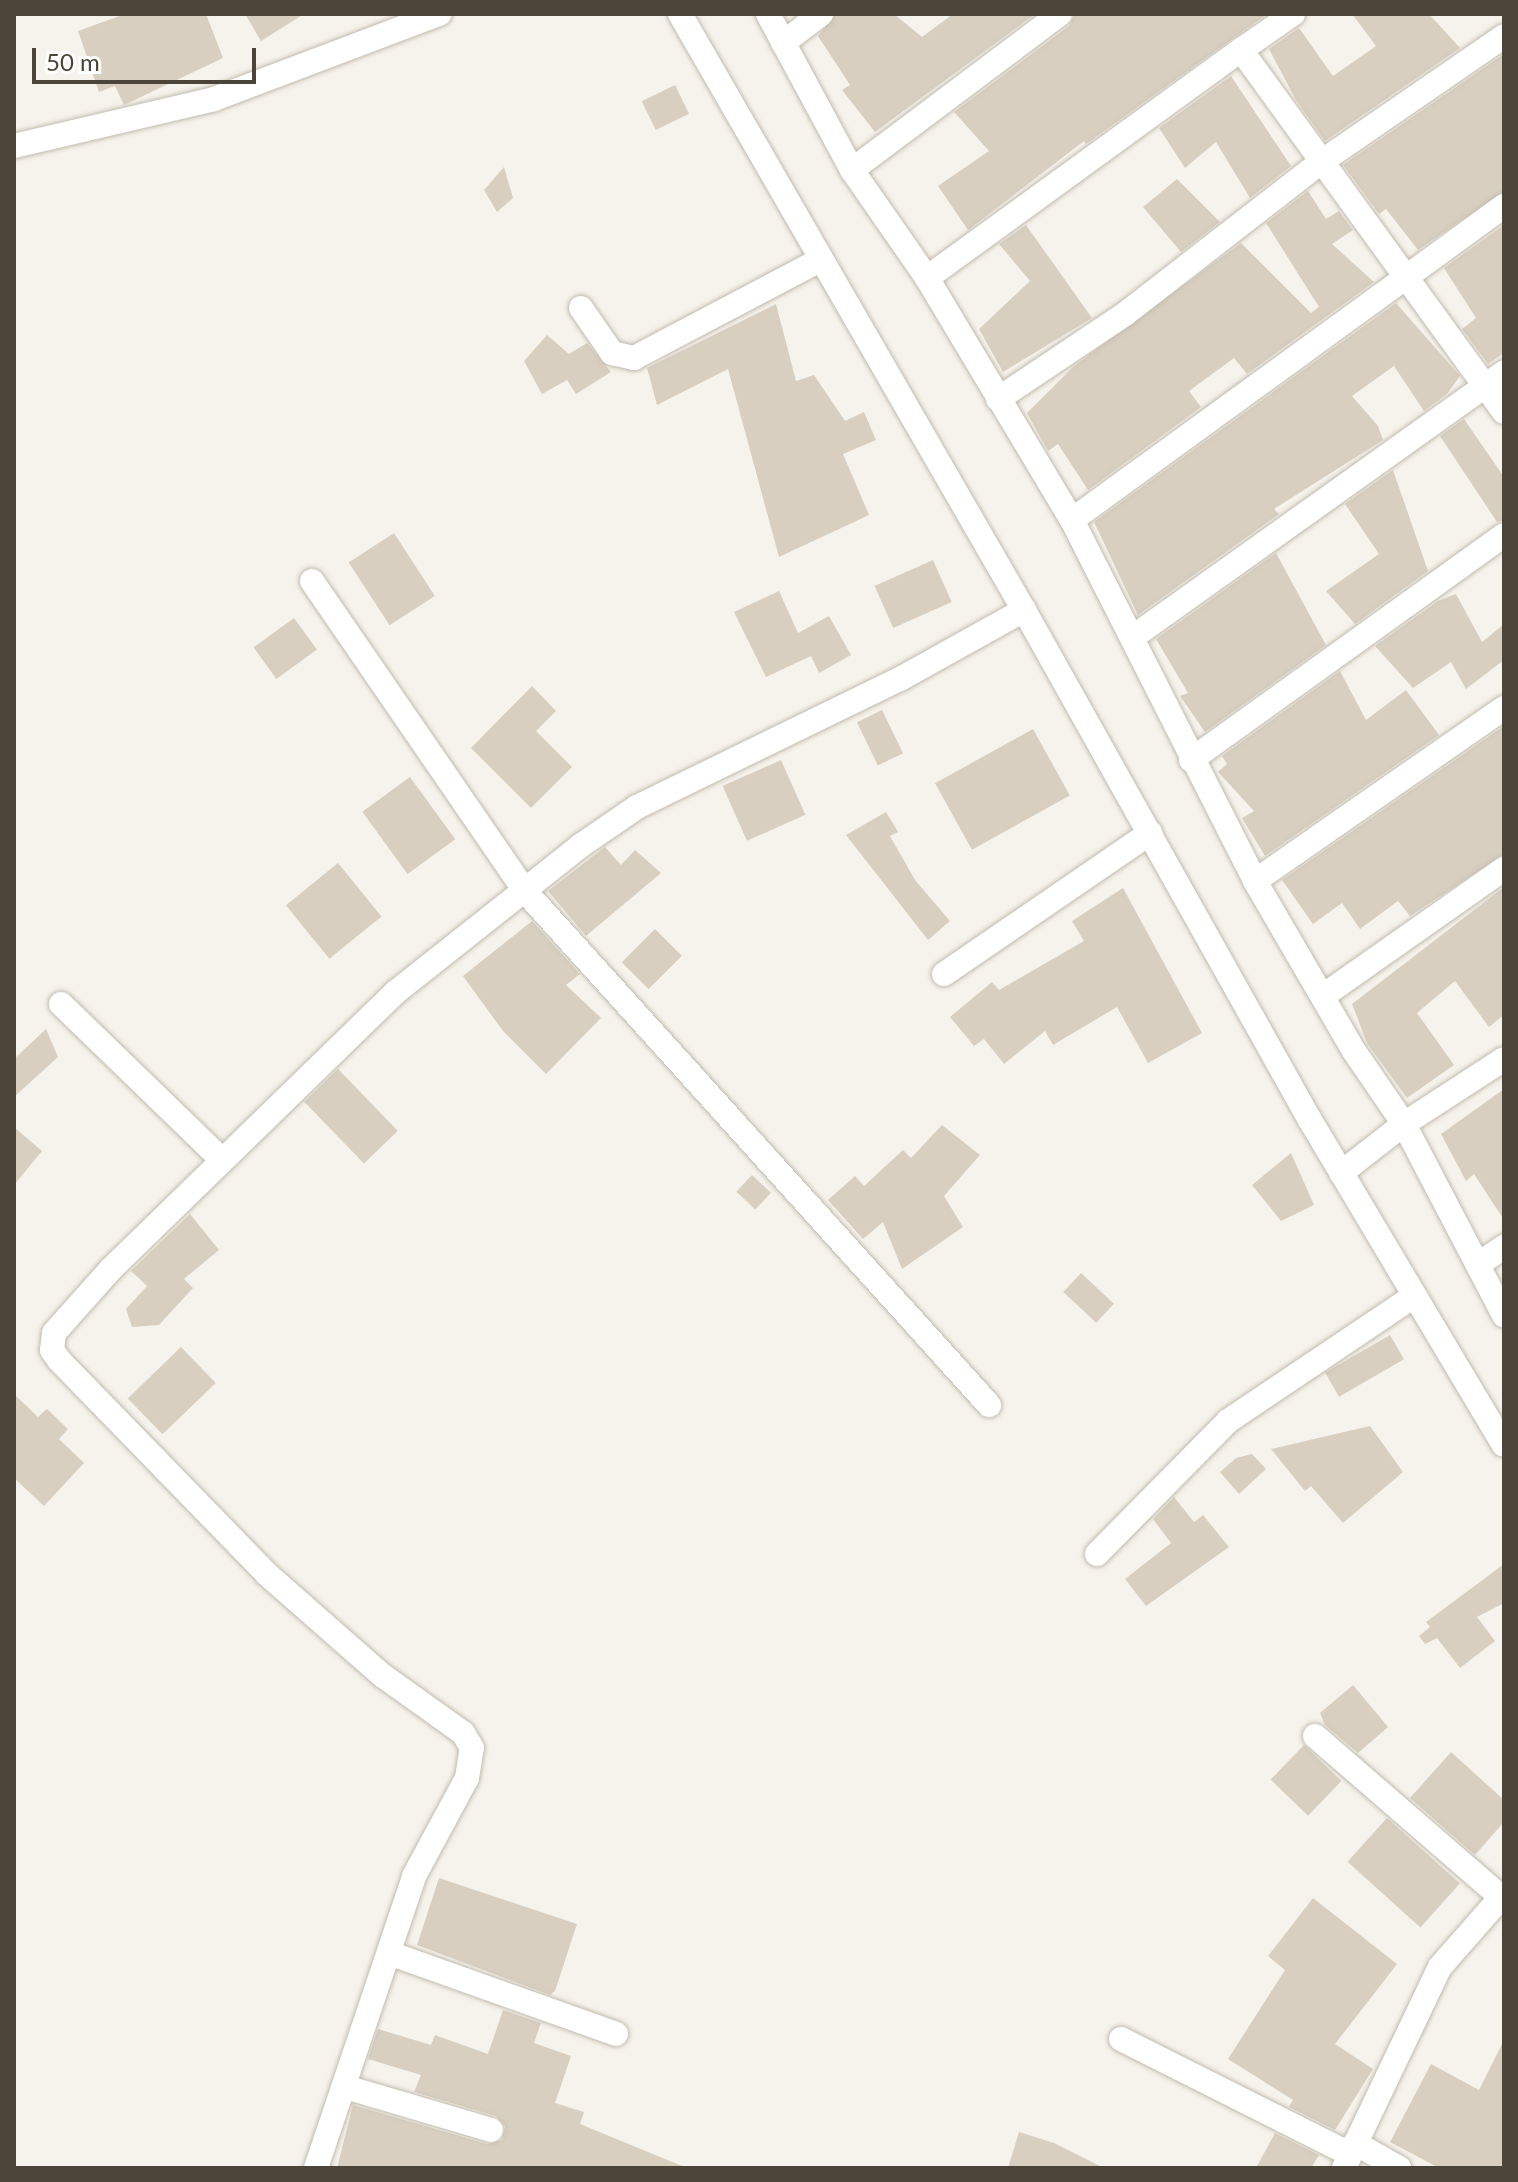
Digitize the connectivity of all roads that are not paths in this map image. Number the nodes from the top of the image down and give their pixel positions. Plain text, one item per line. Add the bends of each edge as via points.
1 (439, 14) edge
2 (680, 14) edge
3 (768, 14) edge
4 (821, 14) edge
5 (1060, 14) edge
6 (1293, 14) edge
7 (1504, 36) edge
8 (783, 43) junction
9 (1241, 50) junction
10 (21, 144) edge
11 (1321, 162) junction
12 (852, 170) junction
13 (1504, 206) edge
14 (820, 260) junction
15 (1406, 276) junction
16 (927, 278) junction
17 (581, 308) dead end
18 (1495, 379) edge
19 (998, 399) junction
20 (1504, 412) edge
21 (1072, 520) junction
22 (1504, 535) edge
23 (312, 581) dead end
24 (1024, 610) junction
25 (1133, 637) junction
26 (1504, 708) edge
27 (1191, 760) junction
28 (1150, 833) junction
29 (1504, 869) edge
30 (1255, 881) junction
31 (524, 890) junction
32 (944, 974) dead end
33 (1323, 996) junction
34 (61, 1004) dead end
35 (1504, 1059) edge
36 (1404, 1124) junction
37 (222, 1160) junction
38 (1347, 1168) junction
39 (1504, 1247) edge
40 (1480, 1263) junction
41 (1414, 1296) junction
42 (1504, 1315) edge
43 (989, 1405) dead end
44 (1502, 1438) edge
45 (1097, 1554) dead end
46 (1315, 1736) dead end
47 (1502, 1895) edge
48 (389, 1953) junction
49 (616, 2034) dead end
50 (1121, 2039) dead end
51 (345, 2087) junction
52 (491, 2130) dead end
53 (1350, 2155) edge
54 (316, 2168) edge
55 (1399, 2168) edge

1 - 10 street via 254,86
2 - 14 street
3 - 8 street
4 - 8 street
5 - 12 street
6 - 9 street
7 - 11 street
8 - 12 street
9 - 11 street
9 - 16 street
11 - 15 street
11 - 19 street via 1125,314
12 - 16 street
13 - 15 street
14 - 17 street via 634,358 612,353
14 - 24 street
15 - 18 street
15 - 21 street
16 - 19 street
18 - 20 street
18 - 25 street
19 - 21 street
21 - 25 street
22 - 27 street
23 - 31 street
24 - 28 street
24 - 31 street via 902,678 637,807
25 - 27 street
26 - 30 street
27 - 30 street
28 - 32 street
28 - 38 street
29 - 33 street
30 - 33 street
31 - 37 street via 396,992
31 - 43 street via 668,1056
33 - 36 street
34 - 37 street
35 - 36 street
36 - 38 street
36 - 40 street
37 - 48 street via 69,1314 54,1333 52,1350 267,1574 351,1650 470,1742 471,1766 424,1855
38 - 41 street
39 - 40 street
40 - 42 street
41 - 44 street
41 - 45 street via 1228,1421
46 - 47 street
47 - 53 street via 1440,1967
48 - 49 street
48 - 51 street
50 - 53 street
51 - 52 street
51 - 54 street
53 - 55 street

